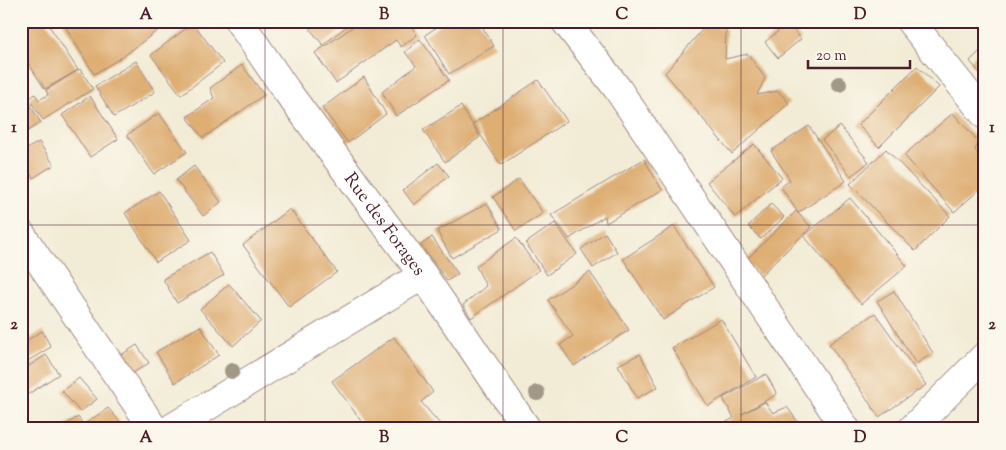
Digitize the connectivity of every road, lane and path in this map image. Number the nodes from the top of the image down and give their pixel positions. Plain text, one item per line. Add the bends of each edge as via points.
1 (239, 21) edge
2 (565, 21) edge
3 (910, 21) edge
4 (985, 115) edge
5 (21, 234) edge
6 (423, 275) junction
7 (985, 356) edge
8 (154, 429) edge
9 (170, 429) edge
10 (527, 429) edge
11 (846, 429) edge
12 (912, 429) edge

1 - 6 street, Rue des Forages
2 - 11 street via 617,88
3 - 4 street
5 - 8 street
6 - 9 street
6 - 10 street, Rue des Forages
7 - 12 street

